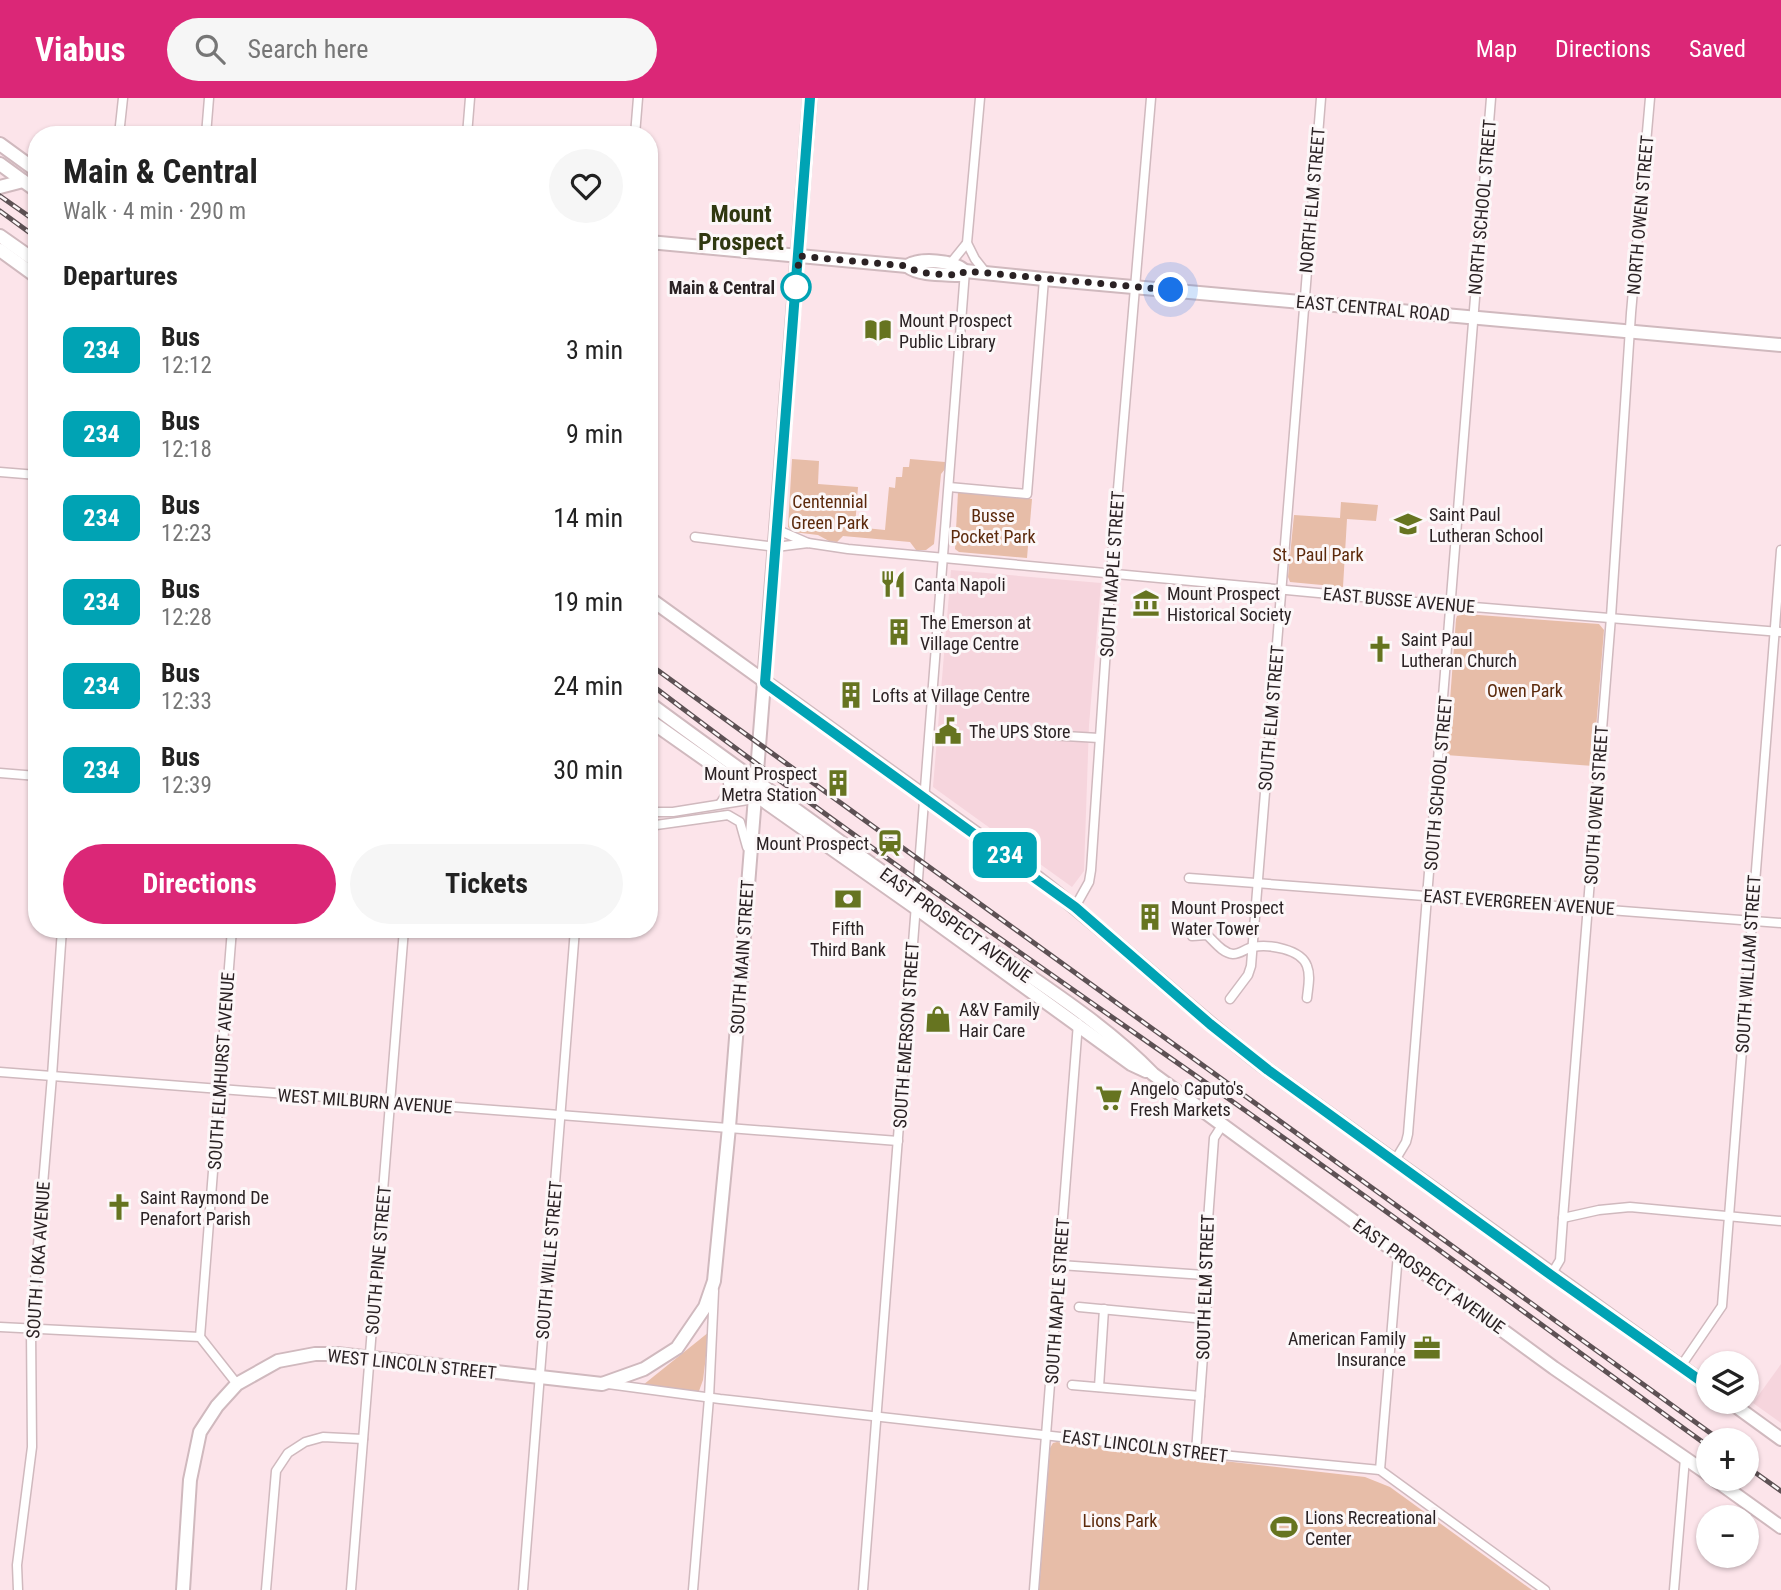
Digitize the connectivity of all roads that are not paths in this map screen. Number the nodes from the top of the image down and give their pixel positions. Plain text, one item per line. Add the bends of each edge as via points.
1 (123, 98) edge
2 (209, 98) edge
3 (470, 98) edge
4 (638, 98) edge
5 (810, 98) edge
6 (980, 98) edge
7 (1151, 98) edge
8 (1321, 98) edge
9 (1491, 98) edge
10 (1650, 98) edge
11 (120, 126) edge
12 (207, 126) edge
13 (468, 126) edge
14 (636, 126) edge
15 (0, 144) edge
16 (0, 164) edge
17 (28, 164) edge
18 (0, 172) edge
19 (23, 181) junction
20 (28, 181) edge
21 (28, 185) edge
22 (0, 187) edge
23 (0, 236) edge
24 (658, 243) edge
25 (967, 243) junction
26 (0, 250) edge
27 (28, 256) edge
28 (799, 256) junction
29 (950, 264) junction
30 (907, 266) junction
31 (28, 270) edge
32 (965, 271) junction
33 (986, 273) junction
34 (1044, 279) junction
35 (1134, 287) junction
36 (1304, 302) junction
37 (1472, 317) junction
38 (1631, 332) junction
39 (1781, 345) edge
40 (0, 472) edge
41 (28, 474) edge
42 (949, 487) junction
43 (778, 530) junction
44 (695, 537) dead end
45 (808, 543) junction
46 (776, 547) junction
47 (1781, 550) edge
48 (943, 557) junction
49 (1111, 573) junction
50 (1282, 590) junction
51 (658, 605) edge
52 (1451, 606) junction
53 (1611, 617) junction
54 (1778, 631) edge
55 (765, 683) junction
56 (658, 711) edge
57 (658, 726) edge
58 (1048, 735) dead end
59 (1099, 738) junction
60 (0, 773) edge
61 (724, 773) junction
62 (28, 775) edge
63 (754, 791) junction
64 (925, 796) junction
65 (720, 804) junction
66 (658, 812) edge
67 (658, 825) edge
68 (750, 856) junction
69 (1189, 878) dead end
70 (1257, 883) junction
71 (1428, 895) junction
72 (916, 902) junction
73 (1075, 907) junction
74 (1588, 907) junction
75 (1751, 920) junction
76 (1781, 923) edge
77 (1192, 936) dead end
78 (61, 938) edge
79 (231, 938) edge
80 (403, 938) edge
81 (574, 938) edge
82 (1252, 947) junction
83 (1307, 998) dead end
84 (1230, 999) dead end
85 (1079, 1019) junction
86 (0, 1072) edge
87 (52, 1076) junction
88 (220, 1090) junction
89 (391, 1103) junction
90 (560, 1115) junction
91 (1223, 1124) junction
92 (729, 1128) junction
93 (898, 1141) junction
94 (1394, 1161) junction
95 (1729, 1216) junction
96 (1563, 1218) junction
97 (1781, 1221) edge
98 (1398, 1254) junction
99 (1060, 1265) junction
100 (1204, 1275) junction
101 (1551, 1275) junction
102 (714, 1281) junction
103 (1079, 1307) dead end
104 (1104, 1309) junction
105 (1206, 1319) junction
106 (0, 1327) edge
107 (31, 1329) junction
108 (200, 1338) junction
109 (677, 1348) joint
110 (369, 1357) junction
111 (1681, 1366) junction
112 (539, 1377) junction
113 (1696, 1377) edge
114 (237, 1384) junction
115 (602, 1384) junction
116 (1072, 1385) dead end
117 (1099, 1387) junction
118 (1200, 1396) junction
119 (709, 1398) junction
120 (1747, 1414) edge
121 (877, 1417) junction
122 (1046, 1435) junction
123 (363, 1439) junction
124 (1781, 1439) edge
125 (1196, 1452) junction
126 (1685, 1458) junction
127 (1696, 1466) edge
128 (1380, 1470) junction
129 (1731, 1491) edge
130 (1781, 1527) edge
131 (18, 1590) edge
132 (183, 1590) edge
133 (266, 1590) edge
134 (351, 1590) edge
135 (523, 1590) edge
136 (693, 1590) edge
137 (863, 1590) edge
138 (1034, 1590) edge
139 (1545, 1590) edge
140 (1674, 1590) edge

1 - 11 street
2 - 12 street
3 - 13 street
4 - 14 street
5 - 28 main road, SOUTH MAIN STREET
6 - 25 street
7 - 35 street, SOUTH MAPLE STREET
8 - 36 street, NORTH ELM STREET
9 - 37 street, NORTH SCHOOL STREET
10 - 38 street, NORTH OWEN STREET
15 - 17 main road
16 - 19 main road
18 - 19 main road
19 - 20 main road
19 - 21 main road
19 - 22 main road
23 - 27 main road
24 - 28 main road, EAST CENTRAL ROAD
25 - 29 street
25 - 33 street
26 - 31 main road
28 - 30 main road, EAST CENTRAL ROAD
28 - 43 main road, SOUTH MAIN STREET
29 - 30 main road, EAST CENTRAL ROAD via 916,261
29 - 32 main road, EAST CENTRAL ROAD
30 - 32 main road, EAST CENTRAL ROAD via 944,274
32 - 33 main road, EAST CENTRAL ROAD
32 - 42 street, SOUTH EMERSON STREET
33 - 34 main road, EAST CENTRAL ROAD
34 - 35 main road, EAST CENTRAL ROAD
34 - 42 street via 1027,494
35 - 36 main road, EAST CENTRAL ROAD
35 - 49 street, SOUTH MAPLE STREET
36 - 37 main road, EAST CENTRAL ROAD
36 - 50 street, SOUTH ELM STREET
37 - 38 main road, EAST CENTRAL ROAD
37 - 52 street, SOUTH SCHOOL STREET
38 - 39 main road, EAST CENTRAL ROAD
38 - 53 street, SOUTH OWEN STREET
40 - 41 street
42 - 48 street, SOUTH EMERSON STREET
43 - 45 street, EAST BUSSE AVENUE
43 - 46 main road, SOUTH MAIN STREET
44 - 46 street, EAST BUSSE AVENUE
45 - 46 street, EAST BUSSE AVENUE
45 - 48 street, EAST BUSSE AVENUE
46 - 55 main road, SOUTH MAIN STREET
47 - 54 street, SOUTH WILLIAM STREET
48 - 49 street, EAST BUSSE AVENUE
48 - 64 street, SOUTH EMERSON STREET
49 - 50 street, EAST BUSSE AVENUE
49 - 59 street, SOUTH MAPLE STREET
50 - 52 street, EAST BUSSE AVENUE
50 - 70 street, SOUTH ELM STREET
51 - 55 main road
52 - 53 street, EAST BUSSE AVENUE
52 - 71 street, SOUTH SCHOOL STREET
53 - 54 street, EAST BUSSE AVENUE
53 - 74 street, SOUTH OWEN STREET
54 - 75 street, SOUTH WILLIAM STREET
55 - 63 main road, SOUTH MAIN STREET
55 - 64 main road
56 - 63 main road
57 - 61 main road
58 - 59 street
59 - 73 street, SOUTH MAPLE STREET via 1090,883
60 - 62 street
61 - 63 main road
61 - 65 street via 729,782
63 - 65 street
63 - 68 main road, SOUTH MAIN STREET
63 - 72 main road, EAST PROSPECT AVENUE
64 - 72 street, SOUTH EMERSON STREET
64 - 73 main road
65 - 66 street
67 - 68 street via 730,816 743,827
68 - 92 main road, SOUTH MAIN STREET
69 - 70 street, EAST EVERGREEN AVENUE
70 - 71 street, EAST EVERGREEN AVENUE
70 - 82 street, SOUTH ELM STREET
71 - 74 street, EAST EVERGREEN AVENUE
71 - 94 street, SOUTH SCHOOL STREET via 1408,1134
72 - 85 main road, EAST PROSPECT AVENUE
72 - 93 street, SOUTH EMERSON STREET
73 - 94 main road via 1243,1051
74 - 75 street, EAST EVERGREEN AVENUE
74 - 96 street, SOUTH OWEN STREET
75 - 76 street, EAST EVERGREEN AVENUE
75 - 95 street, SOUTH WILLIAM STREET
77 - 82 street via 1207,935 1233,954
78 - 87 street, SOUTH I OKA AVENUE
79 - 88 street, SOUTH ELMHURST AVENUE
80 - 89 street, SOUTH PINE STREET
81 - 90 street, SOUTH WILLE STREET
82 - 83 street via 1279,948 1304,960 1309,976
82 - 84 street, SOUTH ELM STREET via 1250,971
85 - 91 main road, EAST PROSPECT AVENUE via 1135,1055 1153,1074
85 - 99 street, SOUTH MAPLE STREET
86 - 87 street, WEST MILBURN AVENUE
87 - 88 street, WEST MILBURN AVENUE
87 - 107 street, SOUTH I OKA AVENUE
88 - 89 street, WEST MILBURN AVENUE
88 - 108 street, SOUTH ELMHURST AVENUE
89 - 90 street, WEST MILBURN AVENUE
89 - 110 street, SOUTH PINE STREET
90 - 92 street, WEST MILBURN AVENUE
90 - 112 street, SOUTH WILLE STREET
91 - 98 main road, EAST PROSPECT AVENUE
91 - 100 street, SOUTH ELM STREET via 1214,1138
92 - 93 street, WEST MILBURN AVENUE
92 - 102 main road, SOUTH MAIN STREET
93 - 121 street, SOUTH EMERSON STREET
94 - 101 main road
95 - 96 street via 1630,1207
95 - 97 street
95 - 111 street, SOUTH WILLIAM STREET via 1722,1306
96 - 101 street, SOUTH OWEN STREET via 1560,1260
98 - 126 main road, EAST PROSPECT AVENUE
98 - 128 street
99 - 100 street
99 - 122 street, SOUTH MAPLE STREET
100 - 105 street, SOUTH ELM STREET
101 - 111 main road
102 - 109 main road, SOUTH MAIN STREET via 705,1307
102 - 119 street, SOUTH MAIN STREET
103 - 104 street
104 - 105 street
104 - 117 street
105 - 118 street, SOUTH ELM STREET
106 - 107 street
107 - 108 street
107 - 131 street, SOUTH I OKA AVENUE via 32,1447
108 - 114 street
109 - 115 main road, WEST LINCOLN STREET via 644,1369
110 - 112 main road, WEST LINCOLN STREET
110 - 114 main road, WEST LINCOLN STREET via 295,1357
110 - 123 street, SOUTH PINE STREET
111 - 113 main road
112 - 115 main road, WEST LINCOLN STREET
112 - 135 street, SOUTH WILLE STREET
114 - 132 main road via 200,1432 190,1480
115 - 119 street, EAST LINCOLN STREET
116 - 117 street
117 - 118 street
118 - 125 street, SOUTH ELM STREET
119 - 121 street, EAST LINCOLN STREET
119 - 136 street, SOUTH MAIN STREET
120 - 124 main road
121 - 122 street, EAST LINCOLN STREET
121 - 137 street, SOUTH EMERSON STREET
122 - 125 street, EAST LINCOLN STREET
122 - 138 street, SOUTH MAPLE STREET
123 - 133 street via 305,1441 288,1453 276,1471
123 - 134 street, SOUTH PINE STREET
125 - 128 street, EAST LINCOLN STREET
126 - 127 main road, EAST PROSPECT AVENUE
126 - 140 street
128 - 139 street
129 - 130 main road

